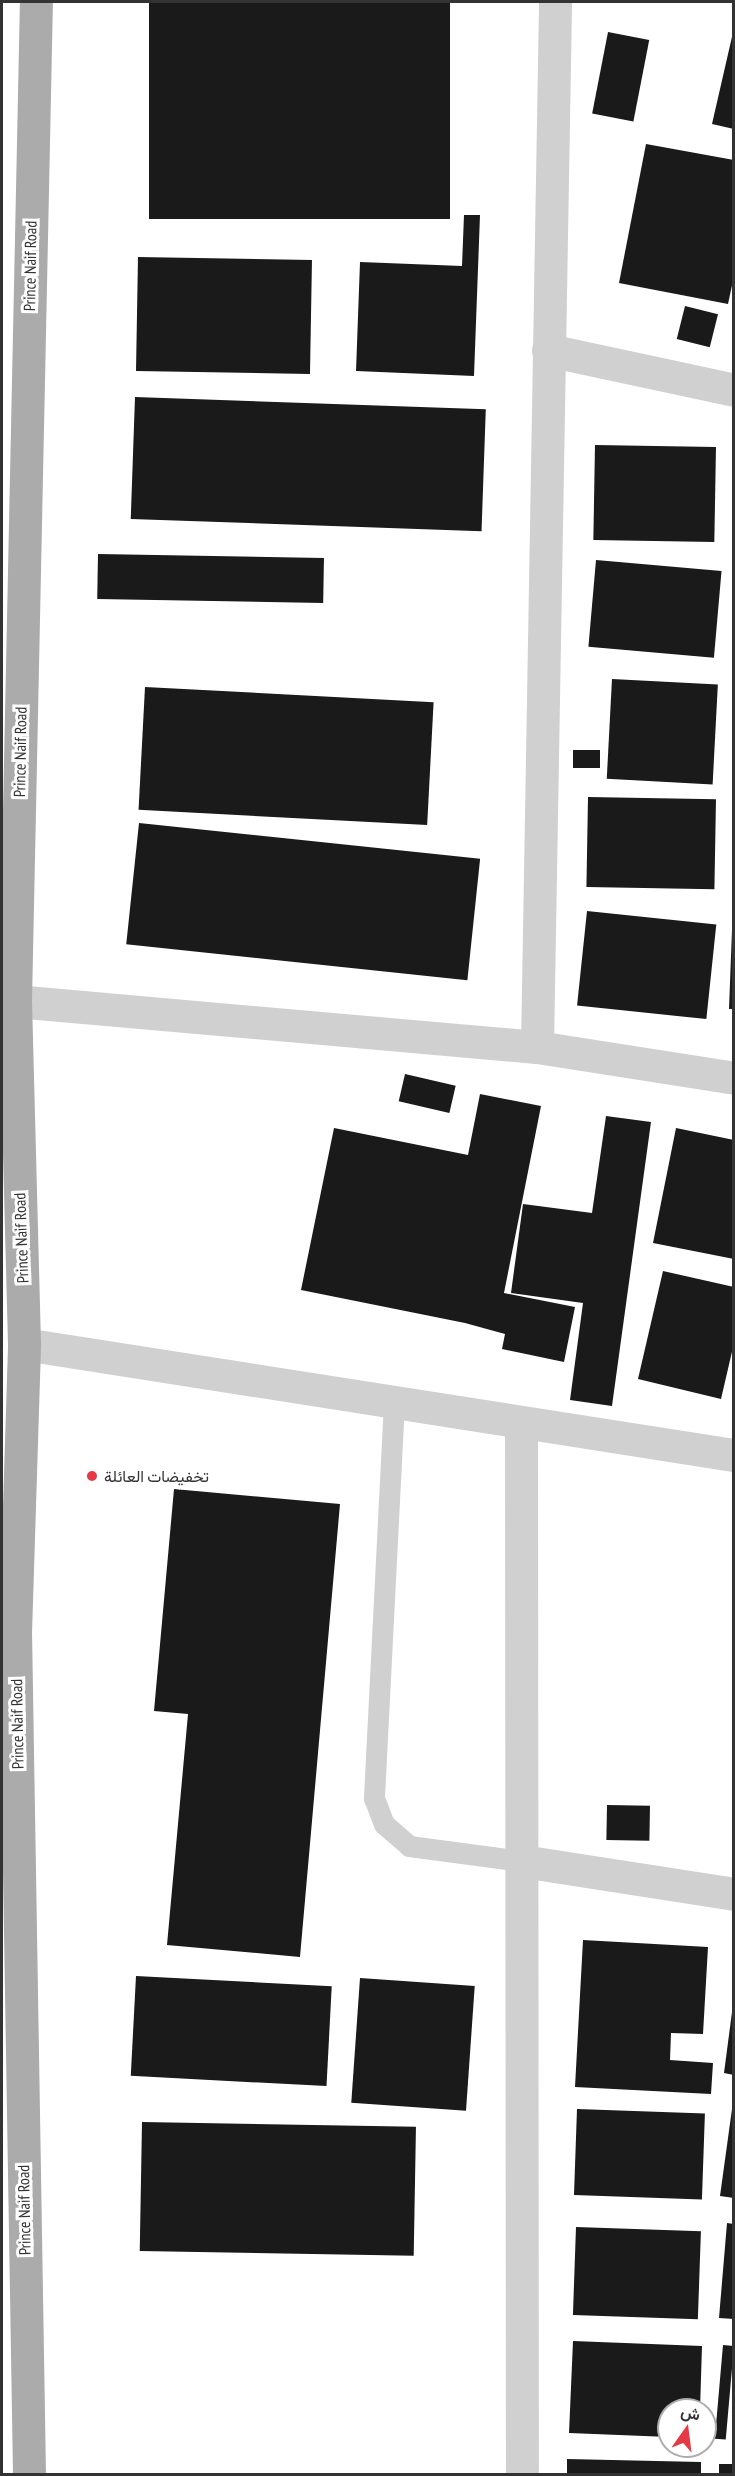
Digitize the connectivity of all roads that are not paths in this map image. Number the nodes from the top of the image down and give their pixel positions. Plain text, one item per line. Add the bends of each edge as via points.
1 (36, 2) edge
2 (555, 2) edge
3 (548, 350) junction
4 (734, 390) edge
5 (15, 1001) junction
6 (537, 1047) junction
7 (734, 1078) edge
8 (24, 1344) junction
9 (394, 1402) junction
10 (520, 1422) junction
11 (734, 1455) edge
12 (522, 1861) junction
13 (734, 1894) edge
14 (29, 2475) edge
15 (522, 2475) edge

1 - 5 main road, Prince Naif Road
2 - 3 street
3 - 4 street
3 - 6 street
5 - 6 street
5 - 8 main road, Prince Naif Road
6 - 7 street
8 - 9 street
8 - 14 main road, Prince Naif Road via 15,1633
9 - 10 street
9 - 12 lane via 374,1798 384,1824 409,1845
10 - 11 street
10 - 12 street
12 - 13 street
12 - 15 street

